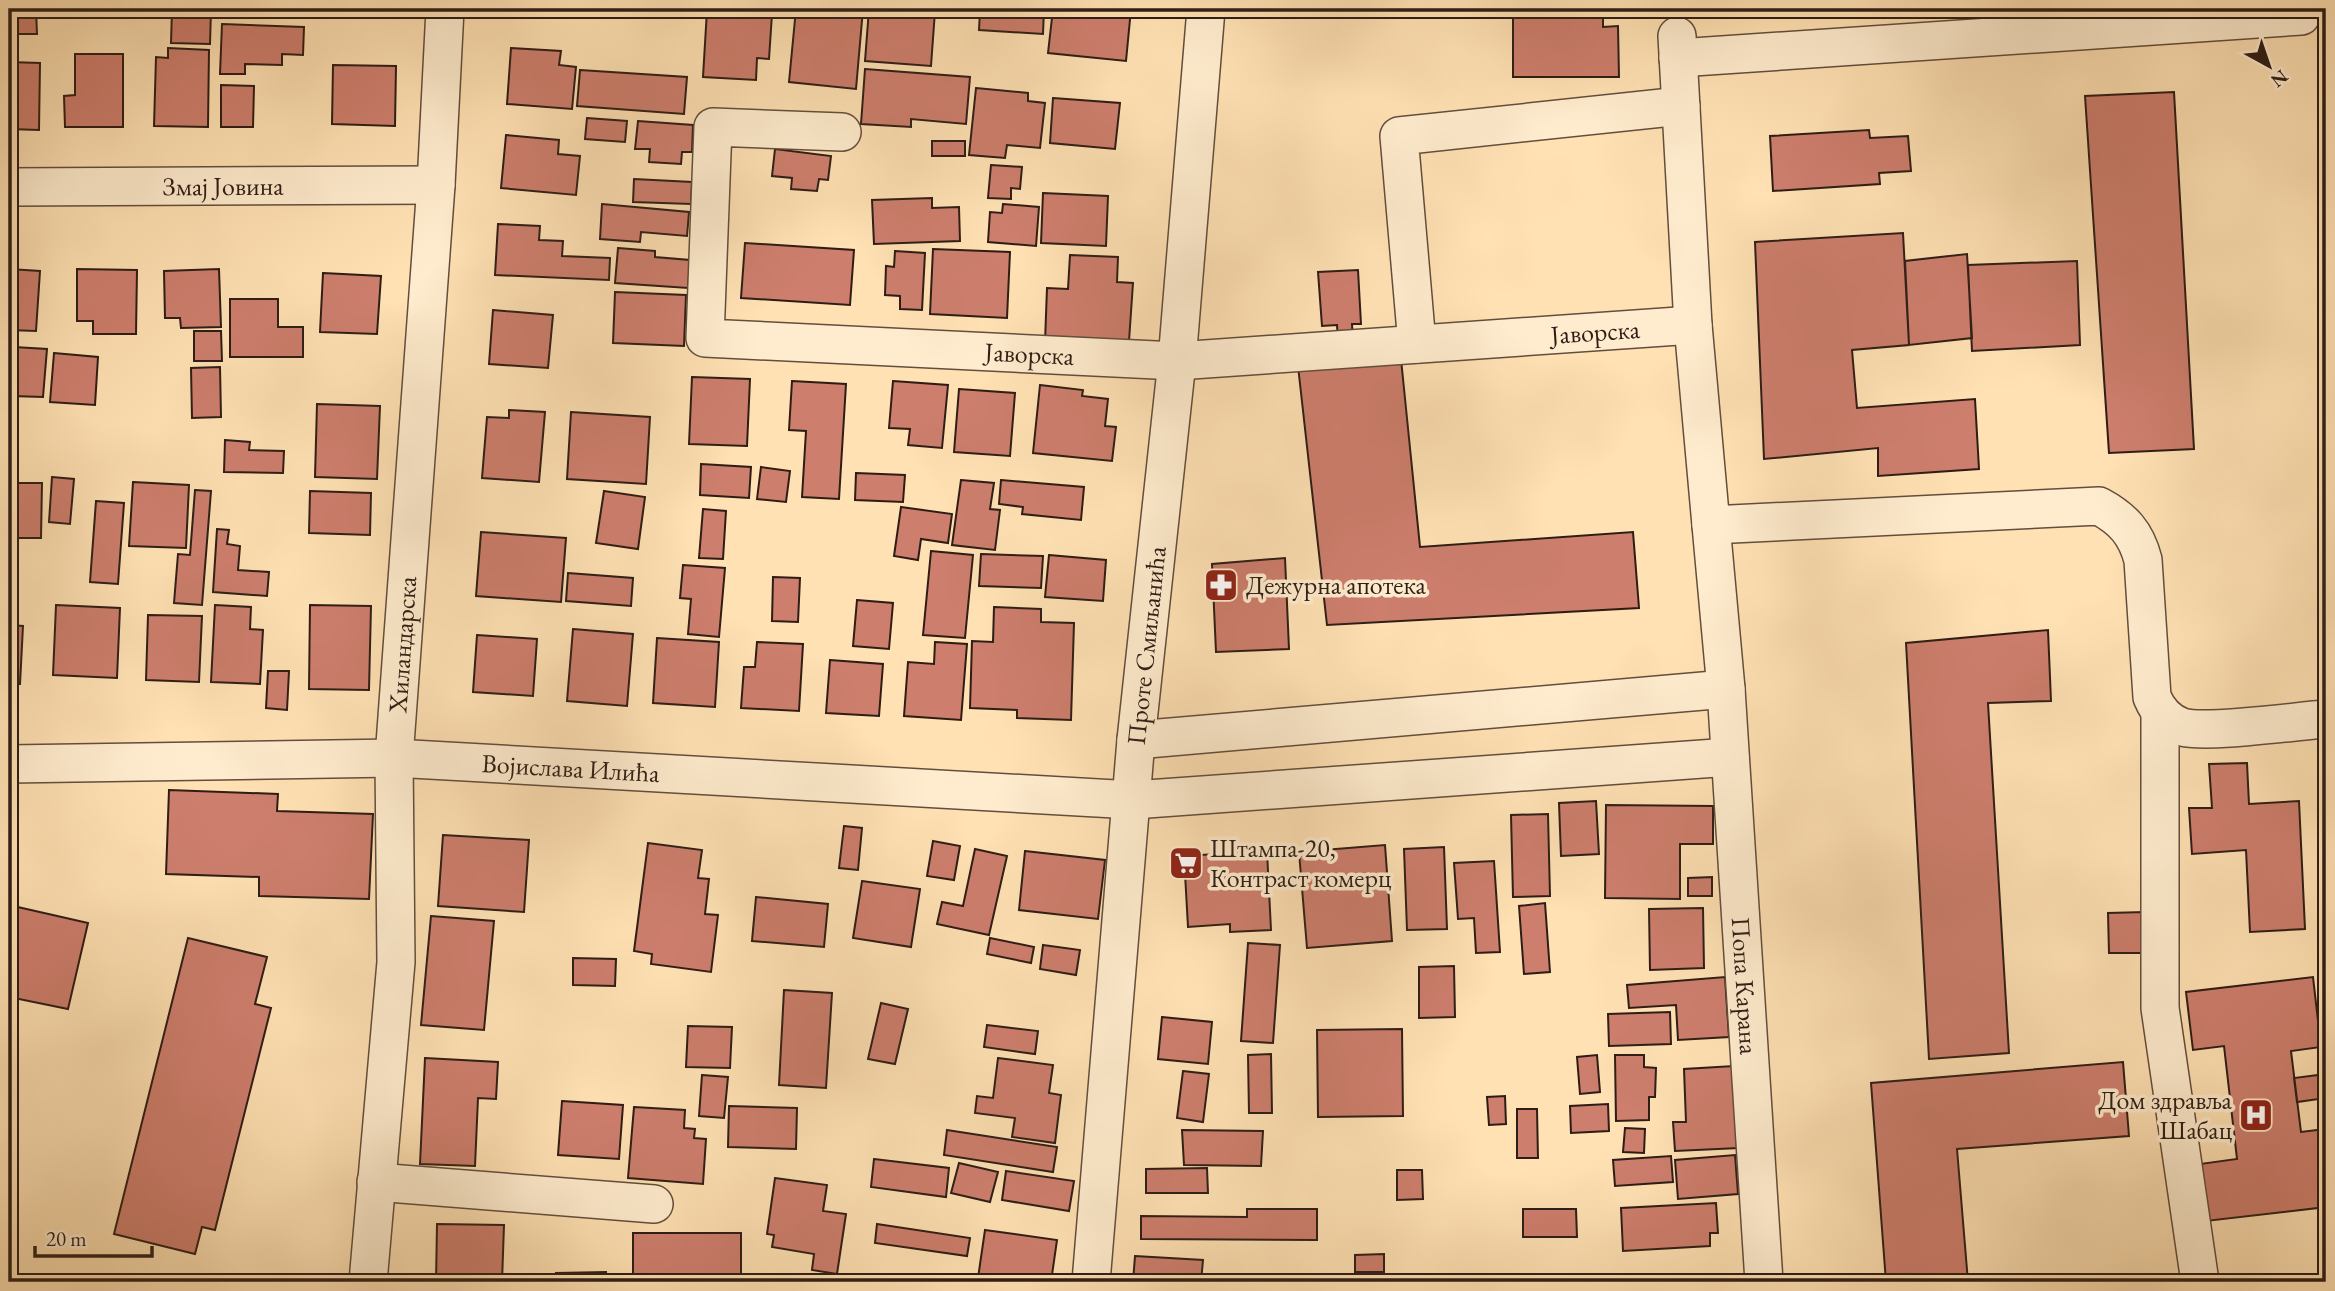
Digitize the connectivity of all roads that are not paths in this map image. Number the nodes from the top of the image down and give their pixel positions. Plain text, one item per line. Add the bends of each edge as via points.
1 (445, 9) edge
2 (1206, 9) edge
3 (2301, 16) dead end
4 (2039, 21) edge
5 (1681, 106) junction
6 (842, 132) dead end
7 (436, 184) junction
8 (9, 187) edge
9 (1693, 325) junction
10 (1417, 344) junction
11 (1177, 361) junction
12 (1711, 525) junction
13 (1726, 689) junction
14 (2160, 712) junction
15 (2326, 719) edge
16 (1136, 740) junction
17 (1730, 757) junction
18 (394, 758) junction
19 (9, 764) edge
20 (1133, 800) junction
21 (376, 1182) junction
22 (654, 1204) dead end
23 (368, 1282) edge
24 (1091, 1282) edge
25 (1763, 1282) edge
26 (2200, 1282) edge

1 - 7 street, Хиландарска
2 - 11 street, Проте Смиљанића
3 - 4 street
4 - 5 street, Попа Карана via 1677,47
5 - 9 street, Попа Карана
5 - 10 street via 1399,136
6 - 11 street, Јаворска via 713,127 705,338
7 - 8 street, Змај Јовина
7 - 18 street, Хиландарска
9 - 10 street, Јаворска
9 - 12 street, Попа Карана
10 - 11 street, Јаворска
11 - 16 street, Проте Смиљанића
12 - 13 street, Попа Карана
12 - 14 street via 2099,506 2129,527 2138,543 2152,697
13 - 16 street
13 - 17 street, Попа Карана
14 - 15 street via 2170,721 2194,729
14 - 26 street via 2160,1008
16 - 20 street, Проте Смиљанића
17 - 20 street, Војислава Илића
17 - 25 street, Попа Карана
18 - 19 street, Војислава Илића
18 - 20 street, Војислава Илића
18 - 21 street, Хиландарска via 396,962
20 - 24 street, Проте Смиљанића
21 - 22 street
21 - 23 street, Хиландарска

